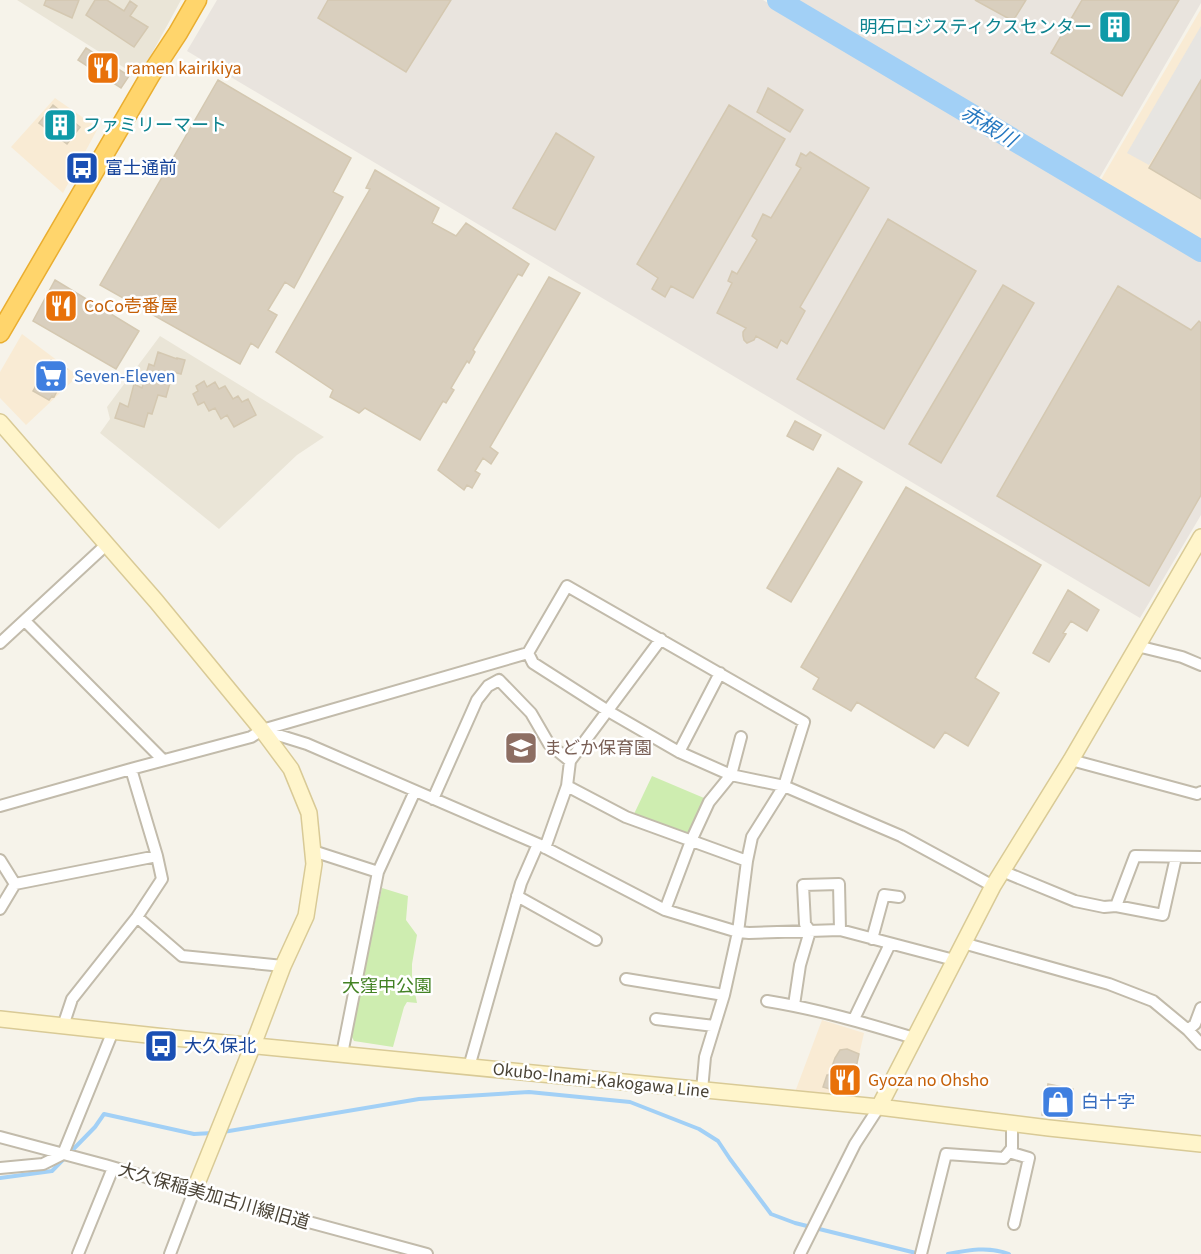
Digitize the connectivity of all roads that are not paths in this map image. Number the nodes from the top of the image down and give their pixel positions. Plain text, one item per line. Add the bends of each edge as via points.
1 (197, 0) edge
2 (0, 333) edge
3 (0, 422) edge
4 (1201, 537) edge
5 (107, 544) junction
6 (25, 621) junction
7 (661, 639) junction
8 (0, 643) edge
9 (1137, 646) junction
10 (528, 653) junction
11 (1201, 665) edge
12 (483, 666) junction
13 (720, 673) junction
14 (488, 686) junction
15 (608, 711) junction
16 (262, 730) junction
17 (741, 737) dead end
18 (679, 752) junction
19 (163, 760) junction
20 (1071, 760) junction
21 (570, 761) junction
22 (131, 768) junction
23 (731, 775) junction
24 (567, 786) junction
25 (784, 786) junction
26 (415, 791) junction
27 (1201, 792) edge
28 (433, 799) junction
29 (0, 806) edge
30 (691, 841) junction
31 (542, 846) junction
32 (313, 851) junction
33 (157, 856) junction
34 (1201, 857) edge
35 (1176, 858) junction
36 (0, 860) edge
37 (747, 861) junction
38 (1002, 871) junction
39 (378, 872) junction
40 (15, 884) junction
41 (993, 886) junction
42 (517, 896) junction
43 (899, 897) dead end
44 (1116, 906) junction
45 (0, 909) edge
46 (665, 909) junction
47 (137, 917) junction
48 (840, 930) junction
49 (810, 931) junction
50 (738, 932) junction
51 (872, 939) junction
52 (596, 940) dead end
53 (963, 943) junction
54 (890, 944) junction
55 (954, 960) junction
56 (283, 966) junction
57 (626, 979) dead end
58 (724, 995) junction
59 (767, 1001) dead end
60 (794, 1005) junction
61 (1201, 1008) edge
62 (0, 1019) edge
63 (656, 1019) dead end
64 (854, 1019) junction
65 (63, 1026) junction
66 (714, 1026) junction
67 (1188, 1030) junction
68 (113, 1031) junction
69 (914, 1038) junction
70 (1201, 1044) edge
71 (253, 1045) junction
72 (342, 1054) junction
73 (469, 1067) junction
74 (702, 1090) junction
75 (879, 1107) junction
76 (1012, 1124) junction
77 (0, 1137) edge
78 (1201, 1144) edge
79 (1008, 1152) junction
80 (63, 1154) junction
81 (0, 1168) edge
82 (113, 1168) junction
83 (194, 1191) junction
84 (1014, 1224) dead end
85 (922, 1252) edge
86 (78, 1254) edge
87 (170, 1254) edge
88 (427, 1254) edge
89 (800, 1254) edge

1 - 2 highway
3 - 5 street
4 - 9 street
5 - 6 street
5 - 16 street
6 - 8 street
6 - 19 street
7 - 10 street via 567,585
7 - 13 street
7 - 15 street
9 - 11 street
9 - 20 street
10 - 12 street
10 - 15 street via 532,663
12 - 14 street
12 - 16 street
13 - 18 street
13 - 25 street via 804,722
14 - 21 street via 498,680 531,713 549,744
14 - 28 street via 477,700
15 - 18 street
15 - 21 street
16 - 19 street via 250,737
16 - 26 street via 307,744
16 - 32 street via 291,769 309,813
17 - 23 street
18 - 23 street
19 - 22 street
20 - 27 street
20 - 38 street
21 - 24 street
22 - 29 street
22 - 33 street
23 - 25 street
23 - 30 street via 710,802
24 - 30 street via 626,817
24 - 31 street
25 - 37 street via 752,837
25 - 41 street via 901,836
26 - 28 street
26 - 39 street
28 - 31 street
30 - 37 street
30 - 46 street
31 - 42 street
31 - 46 street
32 - 39 street
32 - 56 street via 306,916
33 - 40 street
33 - 47 street via 162,879
34 - 35 street
35 - 44 street via 1135,856
35 - 44 street via 1163,915
36 - 40 street
37 - 50 street
38 - 41 street
38 - 44 street via 1075,901
39 - 72 street
40 - 45 street
41 - 53 street
42 - 52 street
42 - 73 street
43 - 51 street via 884,895
46 - 50 street
47 - 56 street via 182,956
47 - 65 street via 72,999
48 - 49 street
48 - 49 street via 839,884 803,885 805,924
48 - 51 street
49 - 50 street
49 - 60 street
50 - 58 street
51 - 54 street
53 - 55 street
53 - 67 street via 1109,984 1153,1001
54 - 55 street
54 - 64 street
55 - 69 street
56 - 71 street
57 - 58 street
58 - 66 street
59 - 60 street
60 - 64 street
61 - 67 street
62 - 65 street, Okubo-Inami-Kakogawa Line
63 - 66 street
64 - 69 street
65 - 68 street, Okubo-Inami-Kakogawa Line
66 - 74 street via 705,1057
67 - 70 street
68 - 71 street, Okubo-Inami-Kakogawa Line
68 - 80 street
69 - 75 street
71 - 72 street, Okubo-Inami-Kakogawa Line
71 - 83 street
72 - 73 street, Okubo-Inami-Kakogawa Line
73 - 74 street, Okubo-Inami-Kakogawa Line
74 - 75 street, Okubo-Inami-Kakogawa Line
75 - 76 street, Okubo-Inami-Kakogawa Line
75 - 89 street via 855,1144
76 - 78 street, Okubo-Inami-Kakogawa Line
76 - 79 street via 1012,1148
77 - 80 street, 大久保稲美加古川線旧道
79 - 84 street via 1029,1158
79 - 85 street via 1004,1158 946,1154
80 - 81 street via 43,1164
80 - 82 street, 大久保稲美加古川線旧道
82 - 83 street, 大久保稲美加古川線旧道
82 - 86 street
83 - 87 street
83 - 88 street, 大久保稲美加古川線旧道

